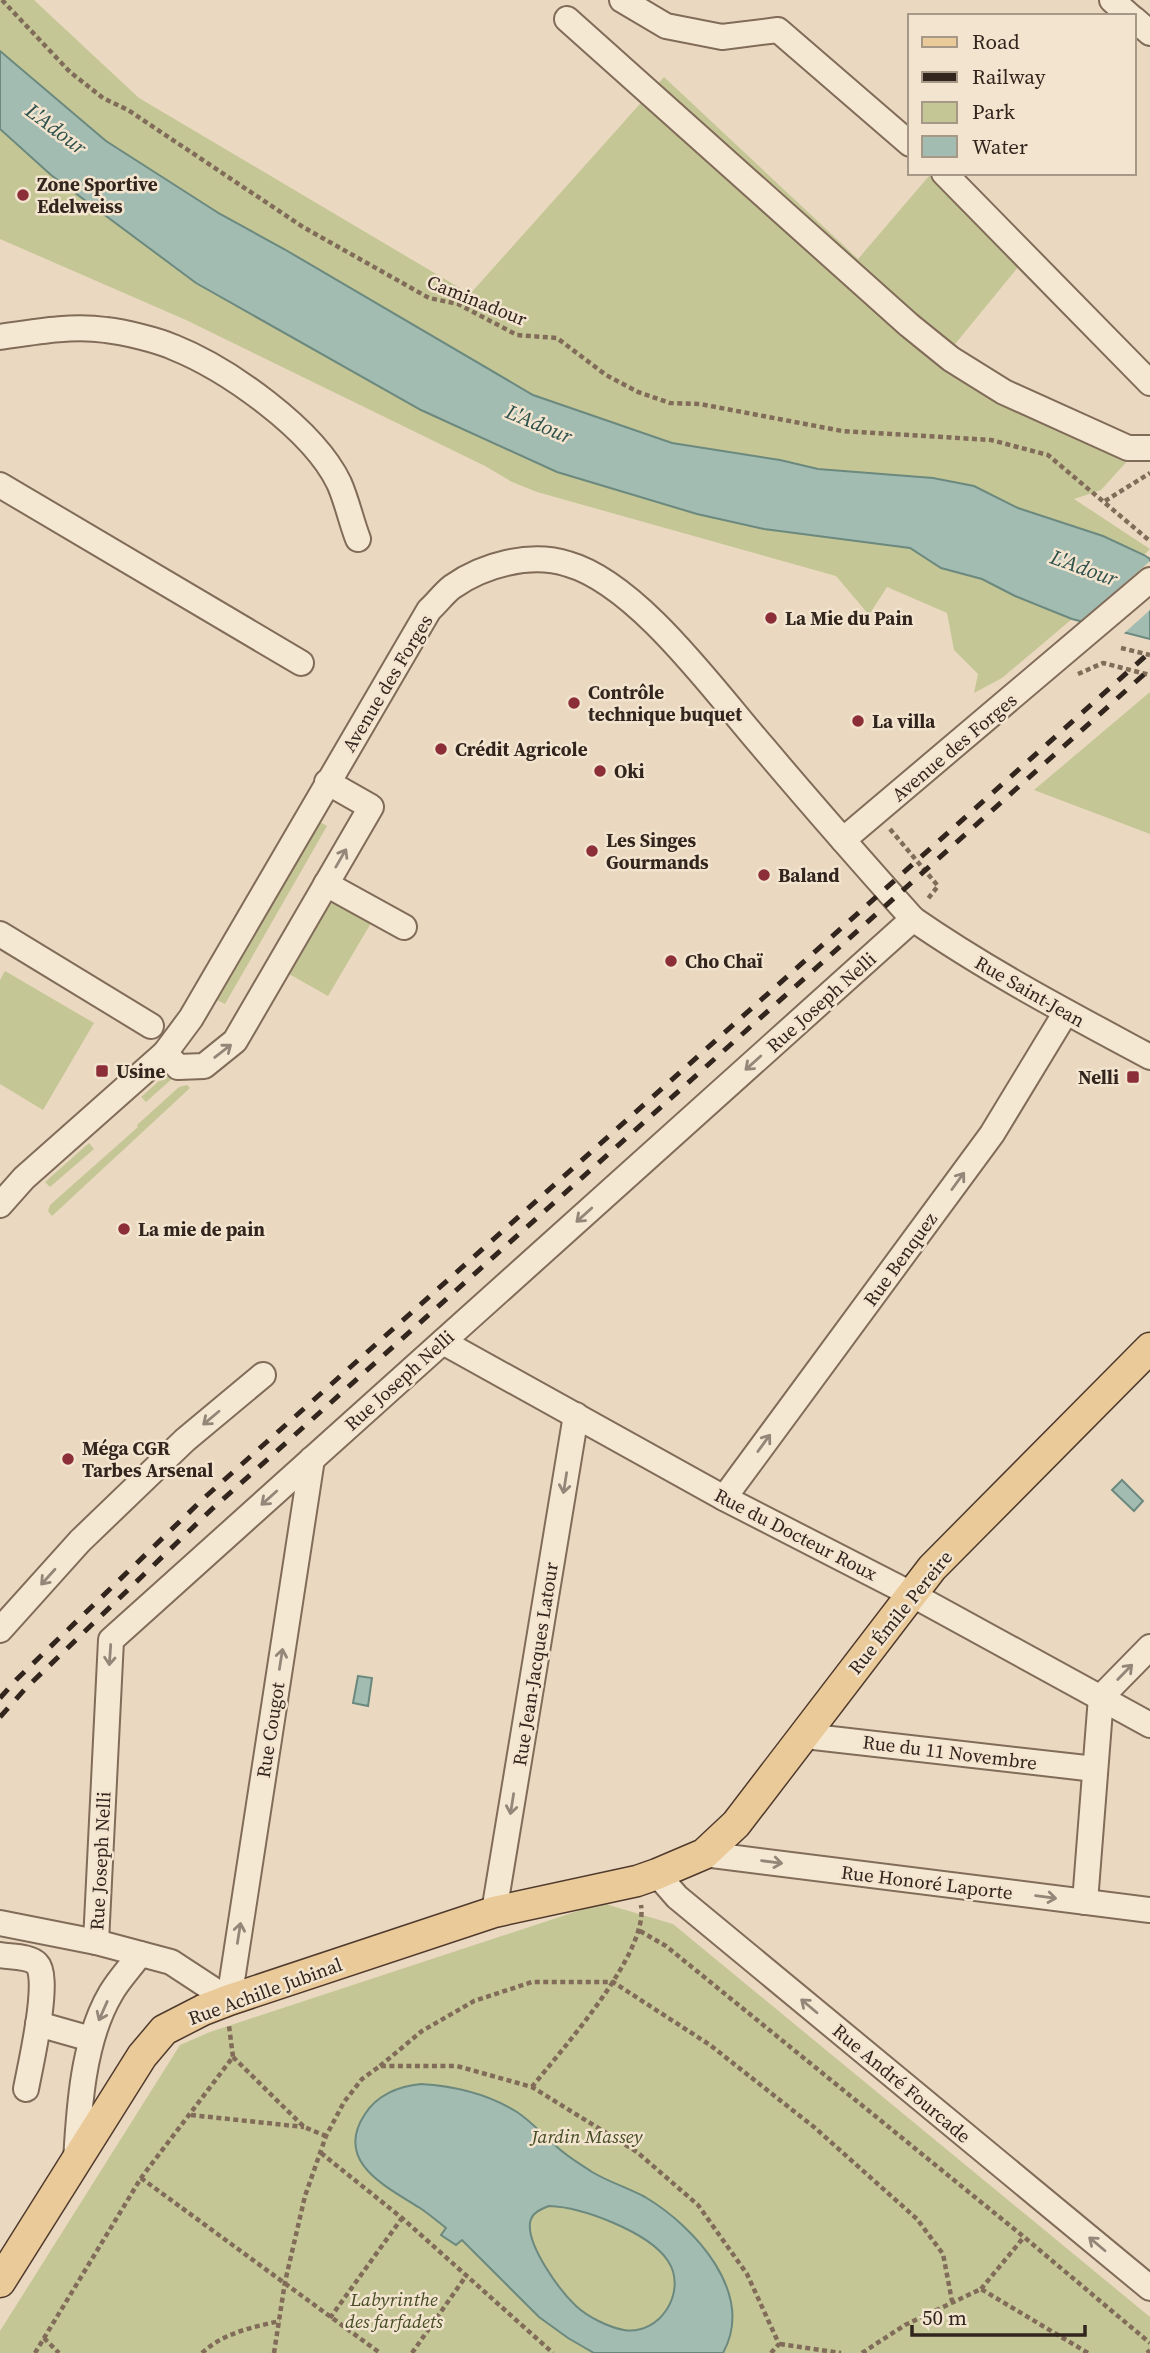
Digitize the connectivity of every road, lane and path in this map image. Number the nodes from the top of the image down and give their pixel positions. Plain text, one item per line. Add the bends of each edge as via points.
1 (2, 0) edge
2 (622, 0) edge
3 (1112, 0) edge
4 (1128, 14) edge
5 (567, 19) dead end
6 (1136, 21) edge
7 (1150, 33) edge
8 (908, 142) edge
9 (946, 175) edge
10 (0, 337) edge
11 (1150, 383) edge
12 (1150, 448) edge
13 (1150, 473) edge
14 (0, 485) edge
15 (1105, 502) junction
16 (358, 539) dead end
17 (1150, 541) edge
18 (1150, 580) edge
19 (1121, 648) dead end
20 (1150, 655) edge
21 (301, 663) dead end
22 (1103, 663) dead end
23 (1150, 675) edge
24 (327, 782) junction
25 (876, 813) junction
26 (843, 841) junction
27 (326, 884) junction
28 (938, 886) dead end
29 (913, 919) junction
30 (404, 926) dead end
31 (0, 934) edge
32 (1066, 1012) junction
33 (151, 1026) dead end
34 (165, 1053) junction
35 (1150, 1057) edge
36 (0, 1205) edge
37 (443, 1342) junction
38 (1150, 1348) edge
39 (263, 1375) dead end
40 (576, 1415) junction
41 (312, 1459) junction
42 (724, 1498) junction
43 (911, 1594) junction
44 (0, 1630) edge
45 (1150, 1647) edge
46 (1101, 1697) junction
47 (1150, 1725) edge
48 (805, 1736) junction
49 (1095, 1769) junction
50 (704, 1854) junction
51 (647, 1877) junction
52 (1085, 1902) junction
53 (1150, 1910) edge
54 (494, 1912) junction
55 (0, 1923) edge
56 (27, 1928) junction
57 (640, 1931) junction
58 (96, 1942) junction
59 (140, 1954) junction
60 (10, 1956) edge
61 (613, 1982) junction
62 (229, 2000) junction
63 (38, 2024) junction
64 (229, 2035) dead end
65 (91, 2039) junction
66 (233, 2057) junction
67 (380, 2066) junction
68 (532, 2087) junction
69 (26, 2089) dead end
70 (191, 2115) junction
71 (304, 2127) junction
72 (326, 2136) junction
73 (321, 2153) junction
74 (76, 2161) junction
75 (141, 2178) junction
76 (402, 2218) junction
77 (1024, 2237) junction
78 (466, 2276) junction
79 (0, 2282) edge
80 (285, 2282) junction
81 (1150, 2288) edge
82 (981, 2289) junction
83 (952, 2301) junction
84 (330, 2318) junction
85 (280, 2321) junction
86 (44, 2338) junction
87 (1150, 2343) edge
88 (779, 2344) junction
89 (35, 2353) edge
90 (60, 2353) edge
91 (202, 2353) edge
92 (274, 2353) edge
93 (380, 2353) edge
94 (412, 2353) edge
95 (553, 2353) edge
96 (771, 2353) edge
97 (841, 2353) edge
98 (862, 2353) edge
99 (1088, 2353) edge

1 - 15 path, Caminadour via 70,72 103,98 303,227 429,298 458,304 517,335 557,338 606,375 670,403 700,404 842,431 991,440 1048,455
2 - 8 street via 666,26 723,37 778,30
3 - 4 street
5 - 12 street via 951,359 1004,392 1128,448
6 - 7 street
9 - 11 street
10 - 16 street via 51,330 105,330 172,346 232,378 278,411 313,446 338,482
13 - 15 path
14 - 21 street
15 - 17 path, Caminadour
18 - 25 street, Avenue des Forges
19 - 20 path
22 - 23 path
24 - 26 street, Avenue des Forges via 429,610 450,588 478,572 510,562 541,560 567,563 590,573 639,607
27 -> 24 street via 371,807
24 - 34 street, Avenue des Forges via 191,1018
25 - 26 street, Avenue des Forges
25 - 28 path
26 - 29 street, Rue Saint-Jean
27 - 30 street
34 -> 27 street via 178,1067 204,1066 235,1041
29 - 32 street, Rue Saint-Jean
29 -> 37 street, Rue Joseph Nelli
31 - 33 street
32 - 35 street, Rue Saint-Jean
42 -> 32 street, Rue Benquez via 992,1134
34 - 36 street, Avenue des Forges via 24,1178
37 - 40 street, Rue du Docteur Roux
37 - 41 street, Rue Joseph Nelli
38 - 43 main road, Rue Émile Pereire
39 -> 44 street via 185,1440 80,1541
40 - 42 street, Rue du Docteur Roux
40 -> 54 street, Rue Jean-Jacques Latour
41 -> 58 street, Rue Joseph Nelli via 111,1640
62 -> 41 street, Rue Cougot
42 - 43 street, Rue du Docteur Roux
43 - 46 street, Rue du Docteur Roux
43 - 48 main road, Rue Émile Pereire
46 -> 45 street
46 - 47 street, Rue du Docteur Roux
46 - 49 street
48 - 49 street, Rue du 11 Novembre
48 - 50 main road, Rue Émile Pereire via 736,1825
49 - 52 street
50 - 51 main road, Rue Émile Pereire
50 -> 52 street, Rue Honoré Laporte
51 - 54 main road, Rue Achille Jubinal
51 - 57 path
81 -> 51 street, Rue André Fourcade
52 - 53 street, Rue Honoré Laporte
54 - 62 main road, Rue Achille Jubinal
55 - 56 street
56 - 58 street
56 - 60 street
57 - 61 path
57 - 77 path via 666,1946
58 - 59 street
59 - 62 street via 171,1962
59 -> 65 street via 111,1993
60 - 63 street via 34,1961 40,1967
61 - 67 path via 532,1982 474,2001 422,2031
61 - 68 path
61 - 83 path via 710,2045 814,2127 917,2219 943,2254
62 - 74 main road, Rue Achille Jubinal via 164,2030 142,2056
63 - 65 street
63 - 69 street
64 - 66 path
65 - 74 street
66 - 70 path
66 - 71 path
67 - 68 path via 457,2066
67 - 72 path via 362,2079 344,2102
68 - 88 path via 637,2152 698,2205 747,2274
70 - 71 path
70 - 75 path
71 - 72 path
72 - 73 path
73 - 76 path
73 - 80 path via 305,2196
74 - 79 main road, Rue Achille Jubinal
75 - 80 path
75 - 86 path
76 - 78 path
76 - 84 path
77 - 82 path
77 - 87 path
78 - 94 path
78 - 95 path
80 - 84 path
80 - 85 path
82 - 83 path
82 - 99 path
83 - 98 path
84 - 93 path
85 - 91 path via 244,2329
85 - 92 path
86 - 89 path
86 - 90 path
88 - 96 path
88 - 97 path

